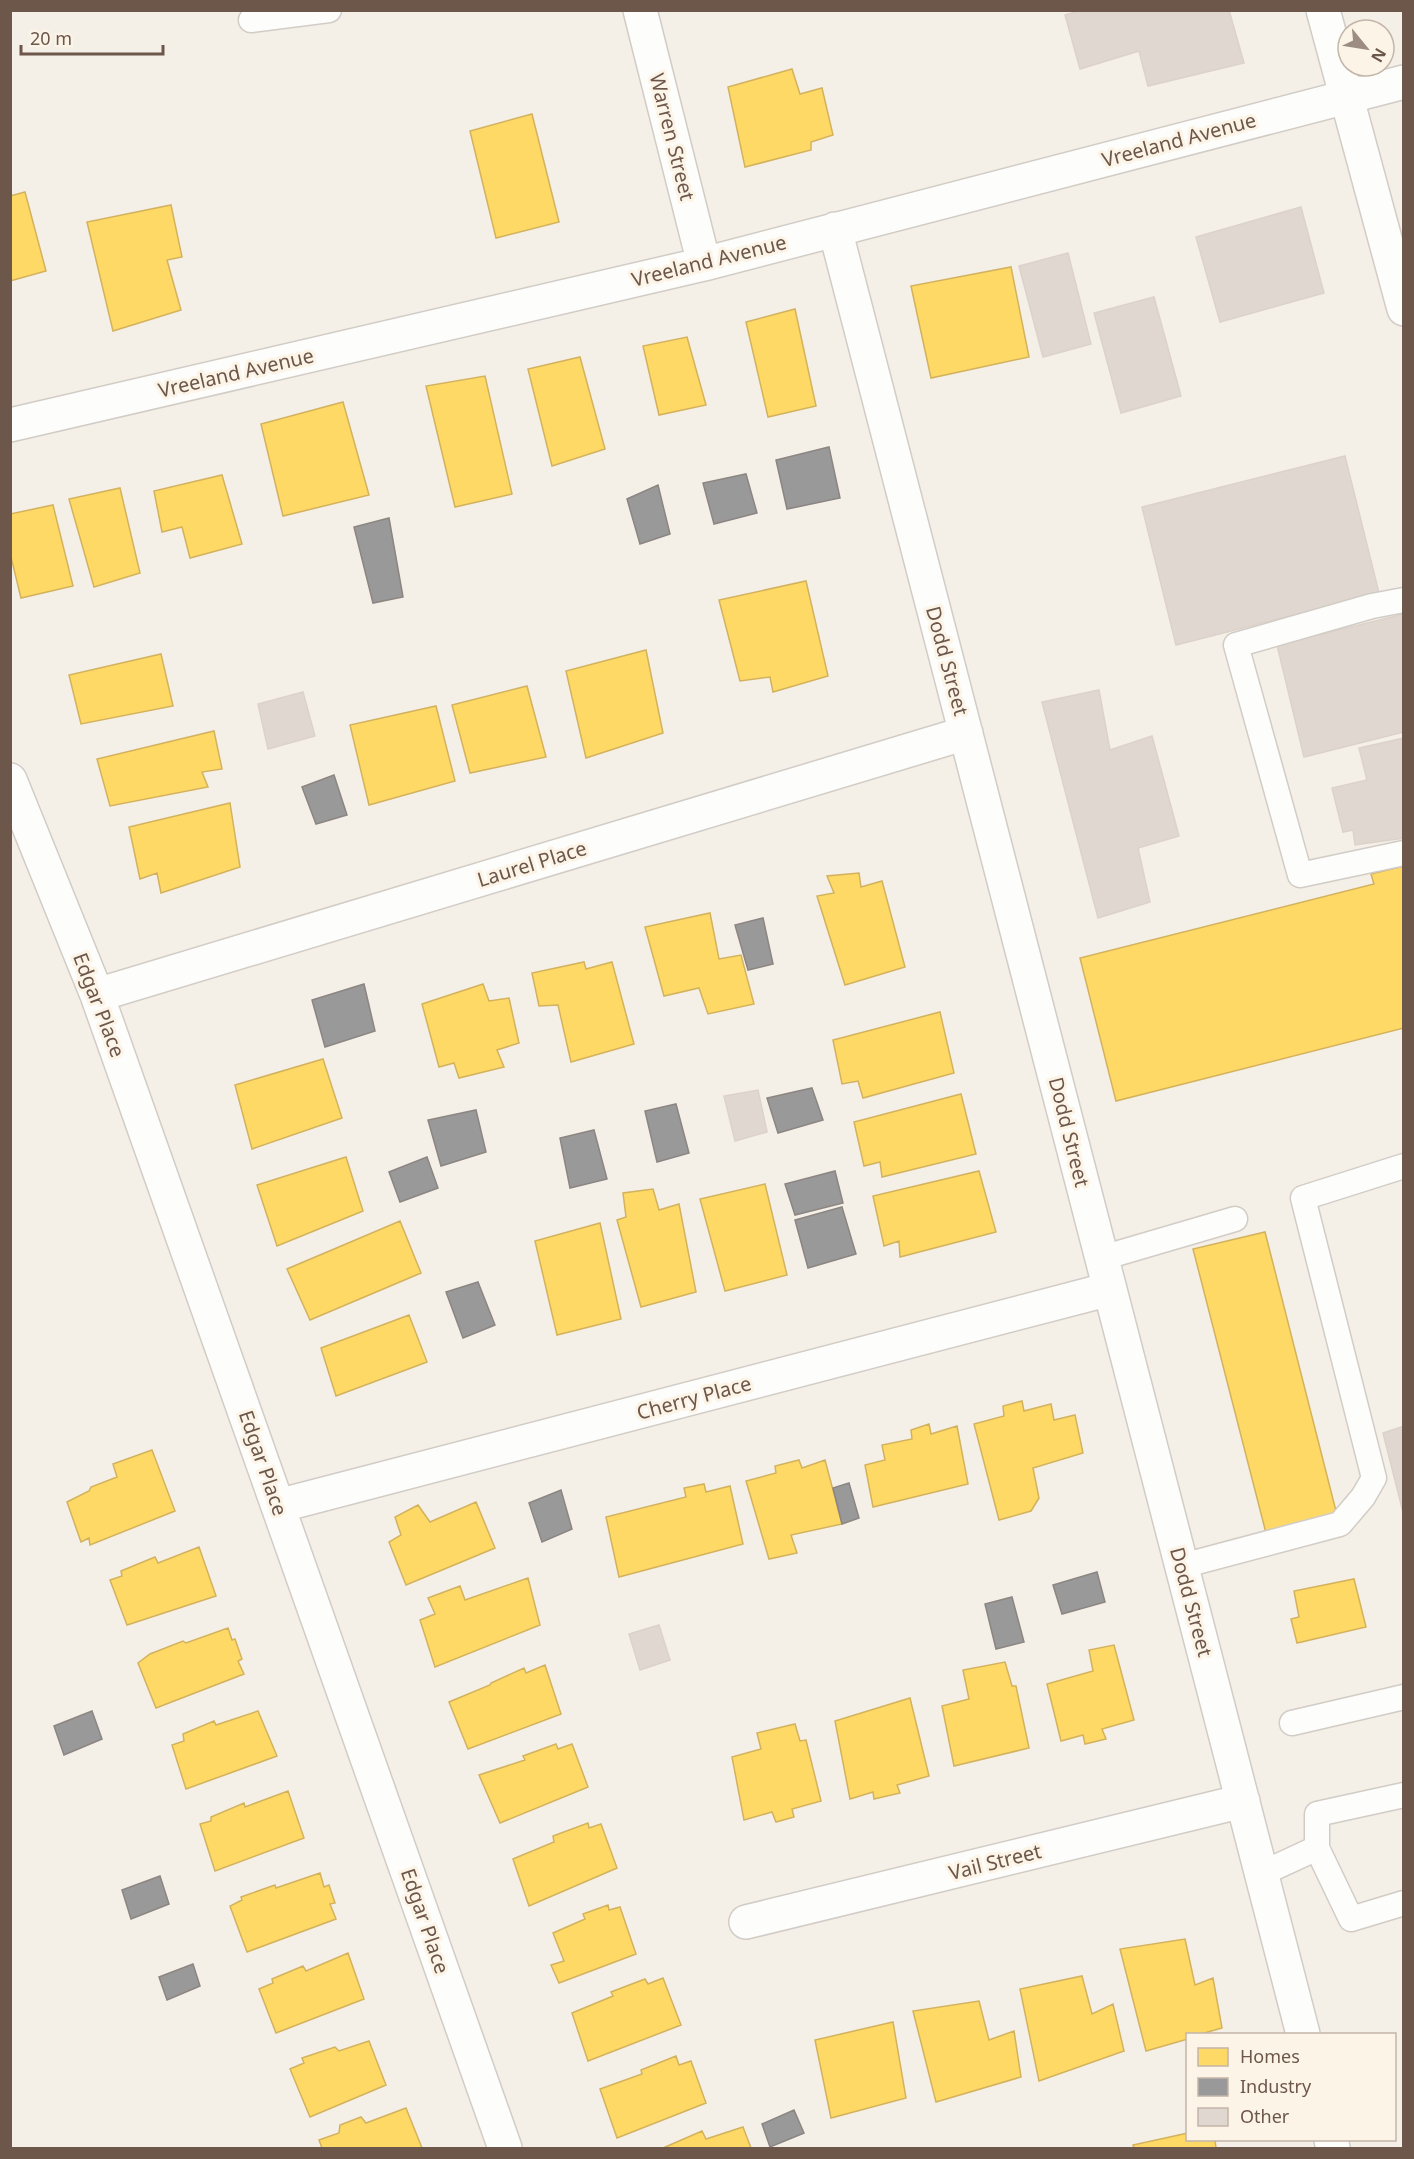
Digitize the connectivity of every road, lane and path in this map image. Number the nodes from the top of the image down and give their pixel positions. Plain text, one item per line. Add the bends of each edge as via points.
1 (329, 10) edge
2 (640, 10) edge
3 (1323, 10) edge
4 (251, 20) dead end
5 (1404, 82) edge
6 (1345, 96) junction
7 (835, 229) junction
8 (704, 264) junction
9 (1404, 309) edge
10 (10, 425) edge
11 (1404, 600) edge
12 (966, 733) junction
13 (10, 780) edge
14 (1404, 853) edge
15 (97, 995) junction
16 (1404, 1166) edge
17 (1235, 1219) dead end
18 (1106, 1274) junction
19 (278, 1506) junction
20 (1182, 1566) junction
21 (1404, 1697) edge
22 (1292, 1723) dead end
23 (1404, 1795) edge
24 (1243, 1801) junction
25 (1317, 1848) junction
26 (1262, 1874) junction
27 (1404, 1903) edge
28 (746, 1922) dead end
29 (1303, 2033) edge
30 (505, 2148) edge

1 - 4 lane
2 - 8 street, Warren Street
3 - 6 street
5 - 6 street, Vreeland Avenue
6 - 7 street, Vreeland Avenue
6 - 9 street
7 - 8 street, Vreeland Avenue
7 - 12 street, Dodd Street
8 - 10 street, Vreeland Avenue
11 - 14 lane via 1236,645 1300,874
12 - 15 street, Laurel Place
12 - 18 street, Dodd Street
13 - 15 street, Edgar Place
15 - 19 street, Edgar Place
16 - 20 lane via 1304,1198 1374,1478 1364,1497 1340,1524
17 - 18 lane
18 - 19 street, Cherry Place
18 - 20 street, Dodd Street
19 - 30 street, Edgar Place
20 - 24 street, Dodd Street
21 - 22 lane
23 - 25 lane via 1317,1814
24 - 26 street, Dodd Street
24 - 28 street, Vail Street
25 - 26 lane
25 - 27 lane via 1351,1918
26 - 29 street, Dodd Street

